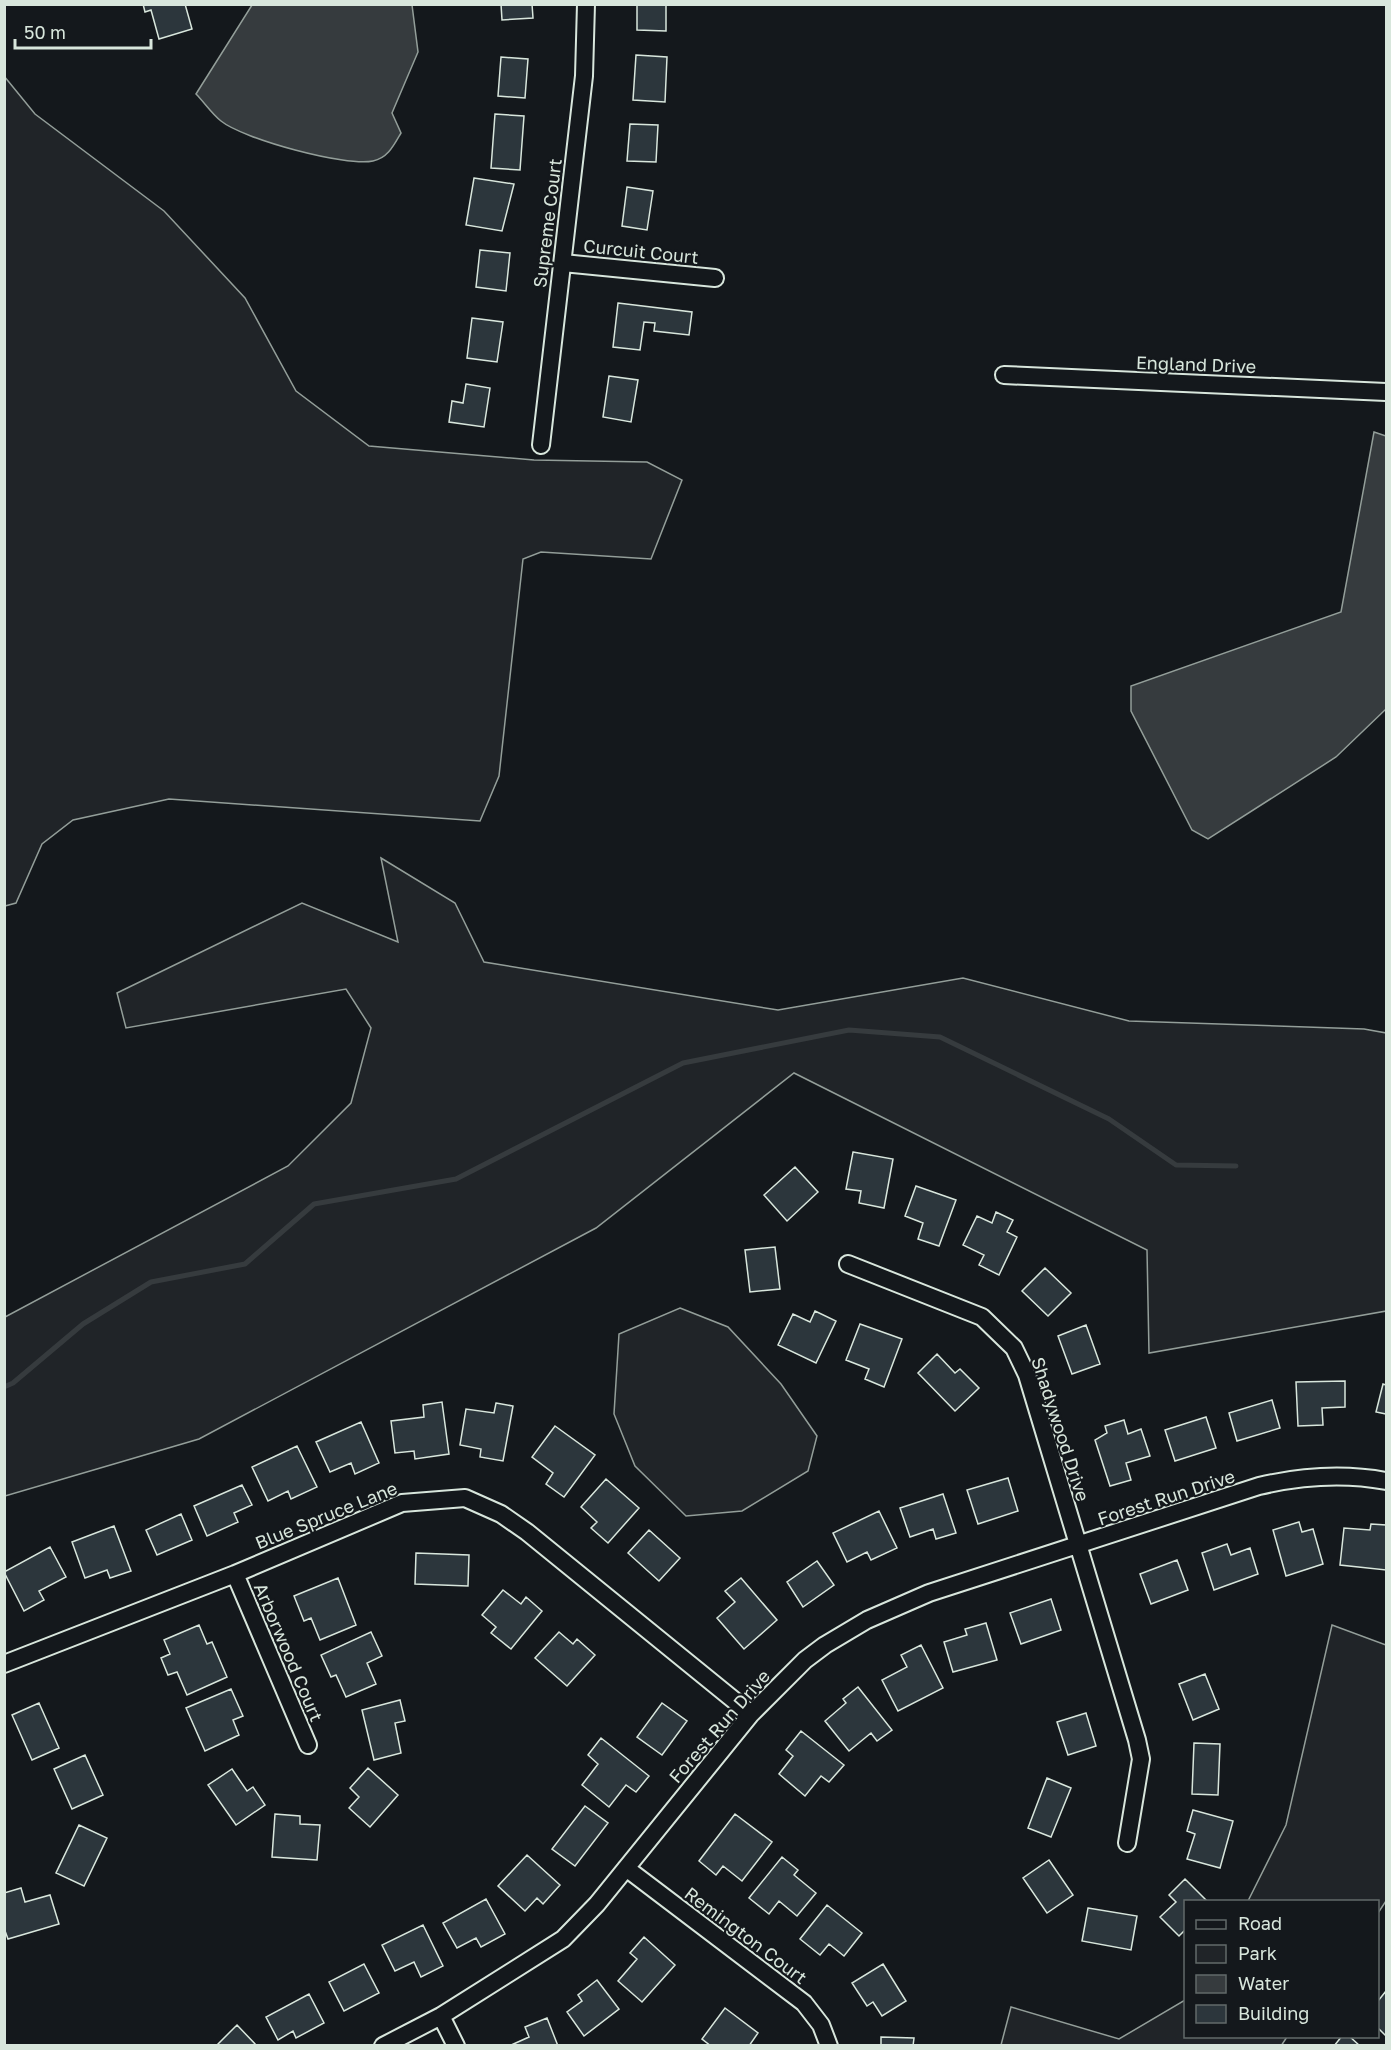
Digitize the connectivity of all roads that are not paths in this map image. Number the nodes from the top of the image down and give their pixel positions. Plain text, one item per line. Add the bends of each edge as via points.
1 (586, 4) edge
2 (563, 263) junction
3 (715, 278) dead end
4 (1004, 375) dead end
5 (1386, 392) edge
6 (541, 445) dead end
7 (848, 1264) dead end
8 (1386, 1481) edge
9 (1077, 1547) junction
10 (235, 1574) junction
11 (4, 1664) edge
12 (751, 1714) junction
13 (308, 1744) dead end
14 (1127, 1843) dead end
15 (626, 1868) junction
16 (441, 2016) junction
17 (383, 2046) edge
18 (456, 2046) edge
19 (829, 2046) edge

1 - 2 street, Supreme Court via 584,76
2 - 3 street, Curcuit Court
2 - 6 street, Supreme Court
4 - 5 street, England Drive
7 - 9 street, Shadywood Drive via 982,1317 1014,1348 1027,1375
8 - 9 street, Forest Run Drive via 1325,1475 1287,1479
9 - 12 street, Forest Run Drive via 929,1593 867,1620 805,1660
9 - 14 street, Shadywood Drive via 1141,1759
10 - 11 street, Blue Spruce Lane
10 - 12 street, Blue Spruce Lane via 402,1503 465,1498 501,1514 527,1532
10 - 13 street, Arborwood Court
12 - 15 street, Forest Run Drive
15 - 16 street, Forest Run Drive via 563,1939
15 - 19 street, Remington Court via 804,2003 821,2025
16 - 17 street, Forest Run Drive
16 - 18 street

